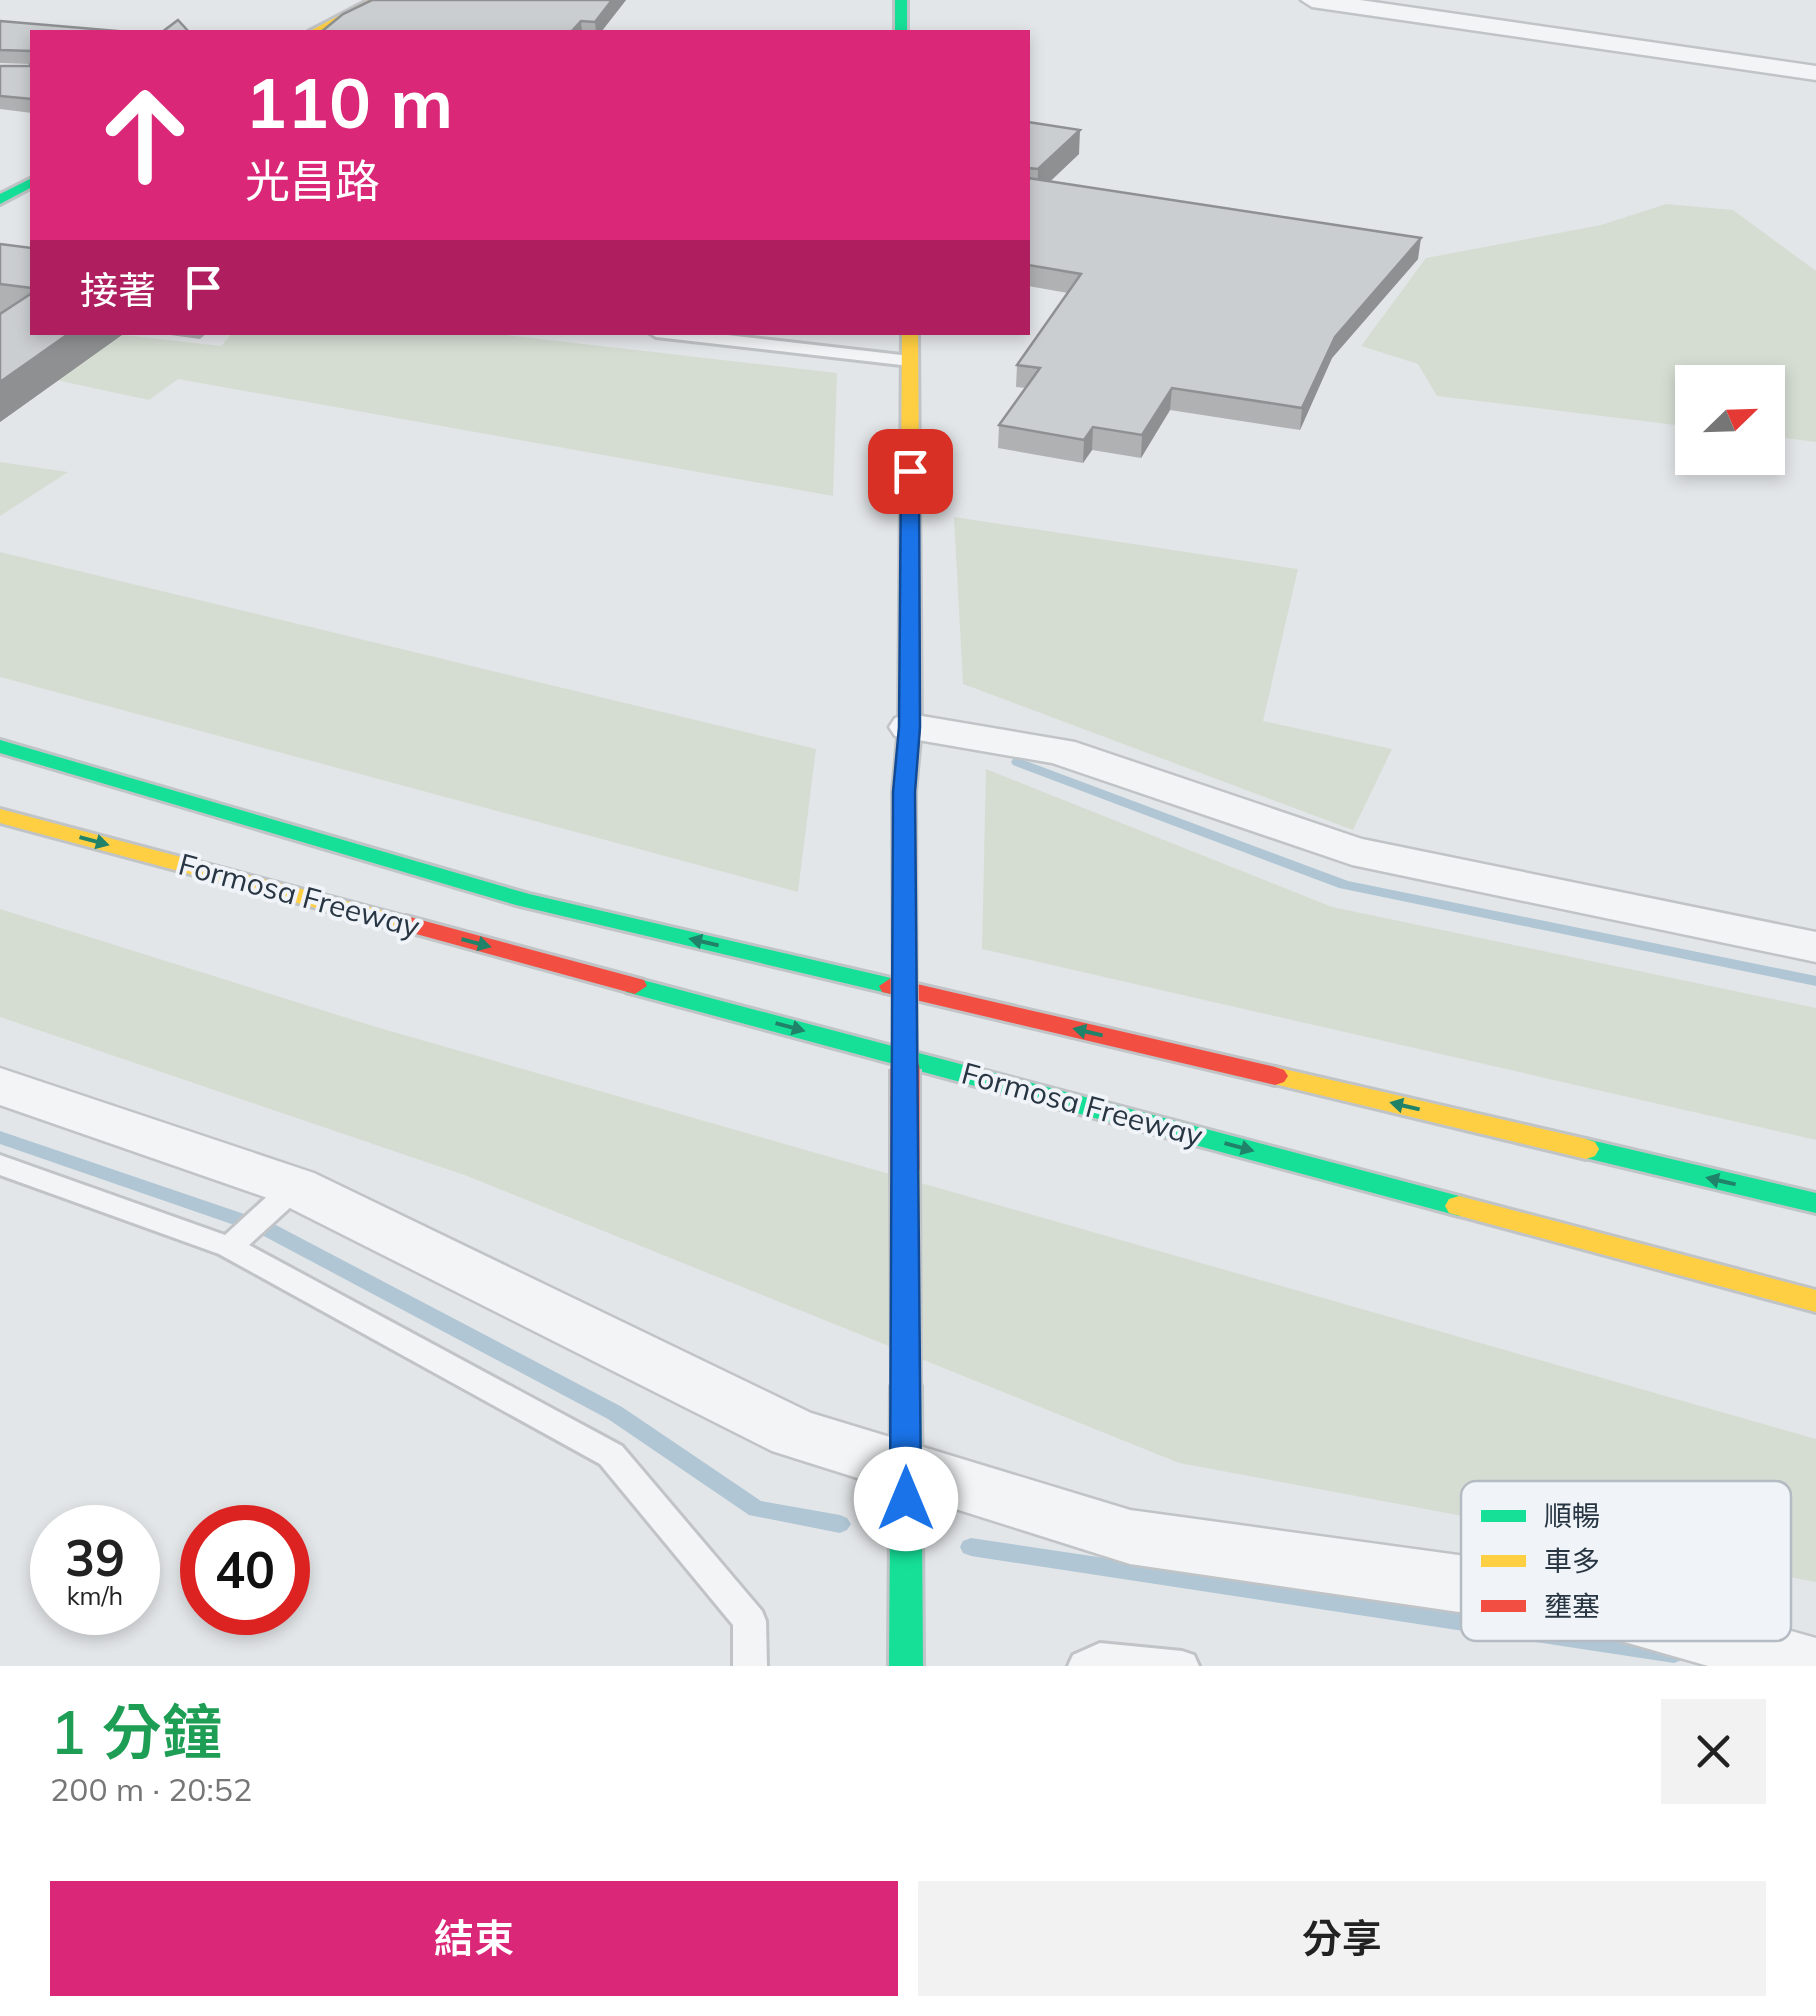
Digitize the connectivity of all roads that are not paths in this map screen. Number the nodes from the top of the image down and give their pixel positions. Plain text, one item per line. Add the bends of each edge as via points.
1 (378, 0) edge
2 (901, 0) edge
3 (1312, 0) edge
4 (318, 30) edge
5 (901, 30) edge
6 (1816, 73) edge
7 (30, 183) edge
8 (0, 200) edge
9 (682, 335) edge
10 (910, 335) edge
11 (910, 361) junction
12 (910, 727) junction
13 (0, 746) edge
14 (0, 816) edge
15 (1816, 947) edge
16 (0, 1086) edge
17 (0, 1166) edge
18 (295, 1188) junction
19 (1816, 1203) edge
20 (229, 1247) junction
21 (1816, 1301) edge
22 (905, 1466) junction
23 (1461, 1584) edge
24 (1723, 1641) edge
25 (750, 1666) edge
26 (906, 1666) edge
27 (1085, 1666) edge
28 (1182, 1666) edge
29 (1811, 1666) edge

1 - 4 main road
2 - 5 main road
3 - 6 street
7 - 8 main road
9 - 11 lane
10 - 11 main road
11 - 12 main road
12 - 15 street via 1060,750 1352,851
12 - 22 main road, bridge via 904,792
19 -> 13 main road, Formosa Freeway via 524,900
14 -> 21 main road, Formosa Freeway
16 - 18 street
17 - 20 lane
18 - 20 lane
18 - 22 street via 794,1433
20 - 25 lane via 612,1454 750,1621
22 - 23 street via 1130,1537
22 - 26 main road
24 - 29 street
27 - 28 lane via 1100,1658

